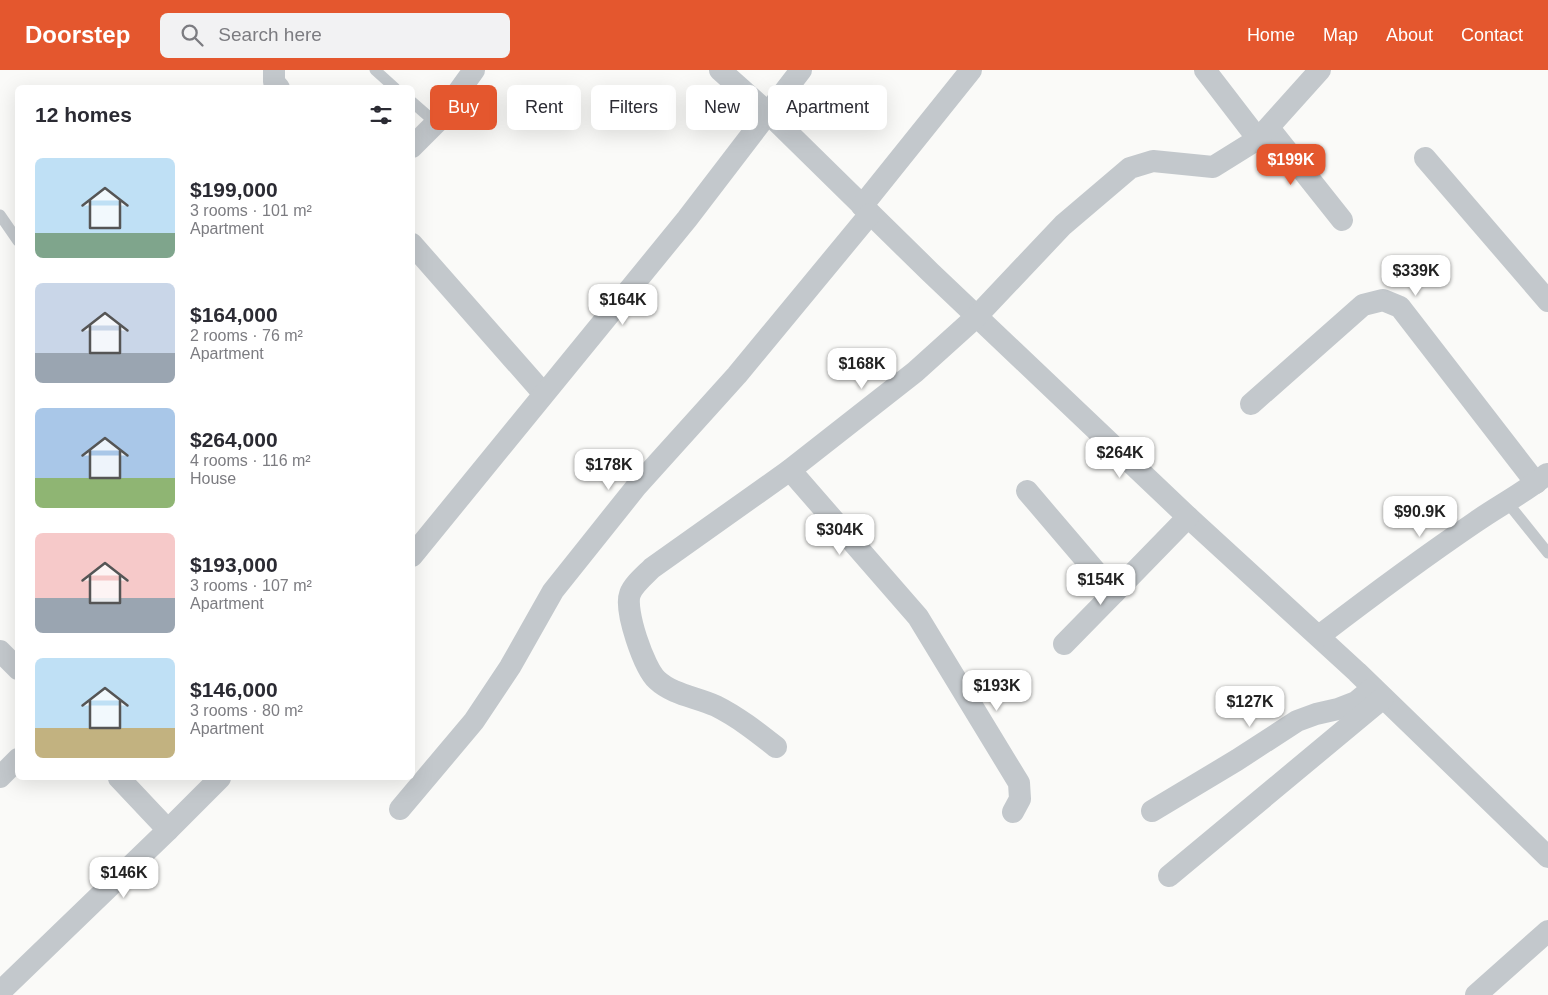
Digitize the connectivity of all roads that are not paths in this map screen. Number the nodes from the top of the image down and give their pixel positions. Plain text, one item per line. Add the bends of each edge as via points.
1 (274, 70) edge
2 (375, 70) edge
3 (474, 70) edge
4 (720, 70) edge
5 (800, 70) edge
6 (971, 70) edge
7 (1205, 70) edge
8 (1320, 70) edge
9 (276, 85) edge
10 (392, 85) edge
11 (463, 85) edge
12 (415, 104) edge
13 (767, 112) junction
14 (430, 117) edge
15 (430, 128) edge
16 (1263, 134) junction
17 (415, 144) edge
18 (1425, 158) dead end
19 (866, 210) junction
20 (0, 215) edge
21 (1342, 220) dead end
22 (15, 237) edge
23 (415, 247) edge
24 (1548, 301) edge
25 (976, 317) junction
26 (544, 394) junction
27 (1251, 404) dead end
28 (790, 470) junction
29 (1542, 478) edge
30 (1027, 491) dead end
31 (1507, 502) junction
32 (1188, 517) junction
33 (415, 552) edge
34 (1548, 553) edge
35 (1114, 593) junction
36 (1319, 636) junction
37 (1064, 644) dead end
38 (0, 651) edge
39 (15, 666) edge
40 (1378, 693) junction
41 (776, 747) dead end
42 (15, 762) edge
43 (0, 777) edge
44 (121, 780) edge
45 (218, 780) edge
46 (400, 809) dead end
47 (1152, 811) dead end
48 (1013, 812) dead end
49 (168, 830) junction
50 (1548, 857) edge
51 (1169, 876) dead end
52 (1548, 931) edge
53 (0, 992) edge
54 (1476, 995) edge

1 - 9 street
2 - 10 lane
3 - 11 street
4 - 13 street
5 - 13 street
6 - 19 street
7 - 16 street
8 - 16 street
12 - 14 lane
13 - 19 street
13 - 26 street via 687,219
15 - 17 street
16 - 21 street
16 - 25 street via 1213,167 1153,161 1130,168 1063,225
18 - 24 street
19 - 25 street
19 - 46 street via 737,375 636,487 553,591 510,667 474,721
20 - 22 lane
23 - 26 street
25 - 28 street via 915,372
25 - 32 street
26 - 33 street
27 - 29 street via 1364,305 1383,300 1400,307
28 - 41 street via 652,568 630,594 628,611 646,667 657,680 674,691 740,719
28 - 48 street via 918,617 1019,783 1020,799
29 - 31 street
30 - 35 street
31 - 34 lane
31 - 36 street via 1386,585
32 - 35 street
32 - 36 street
35 - 37 street
36 - 40 street
38 - 39 street
40 - 47 street via 1297,721
40 - 50 street
40 - 51 street
42 - 43 street
44 - 49 street
45 - 49 street
49 - 53 street
52 - 54 street

